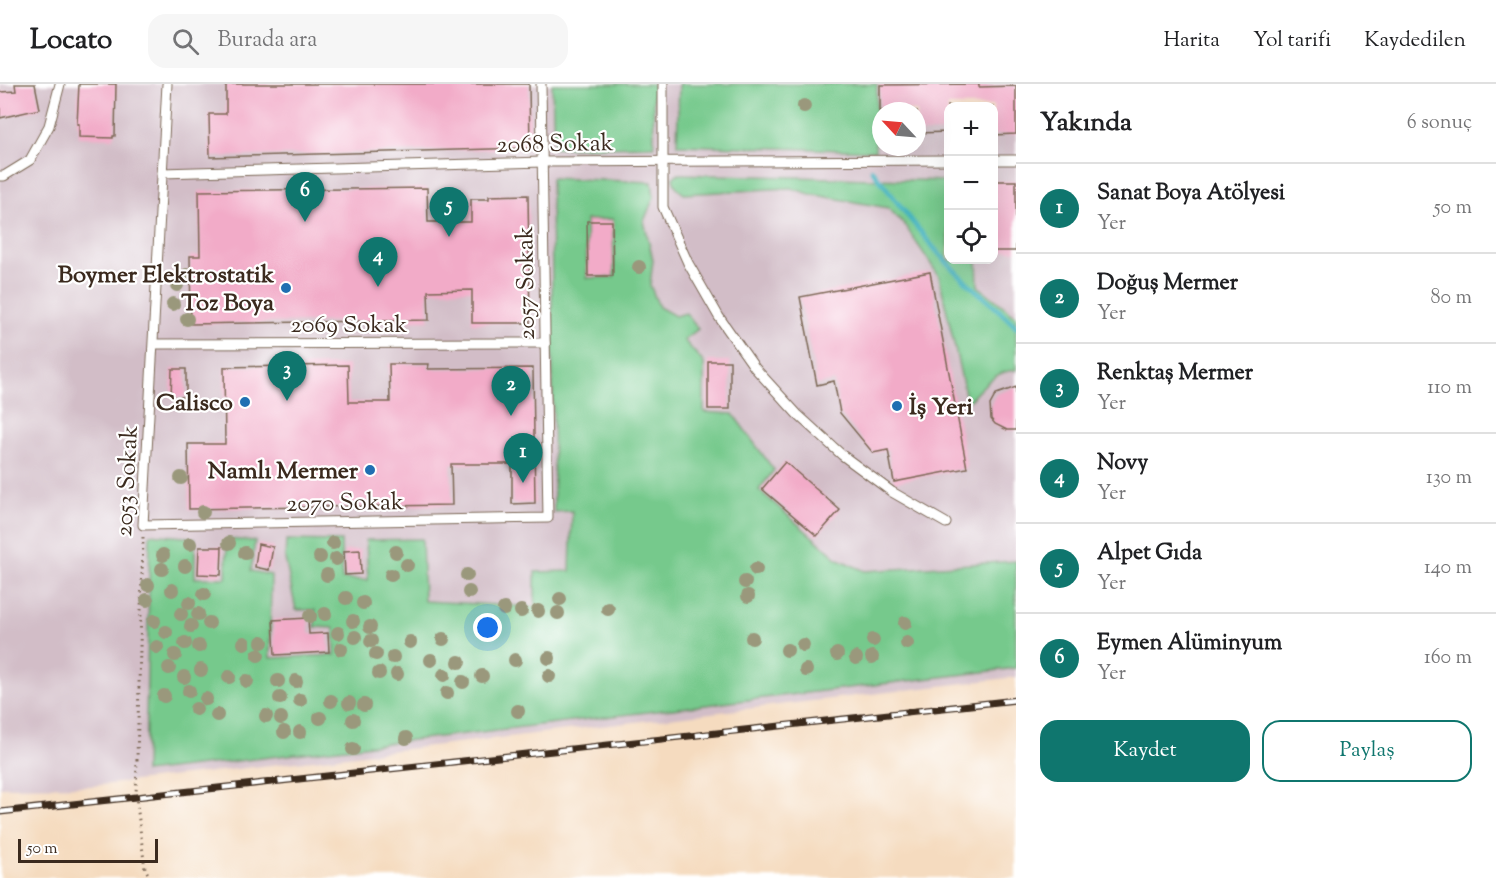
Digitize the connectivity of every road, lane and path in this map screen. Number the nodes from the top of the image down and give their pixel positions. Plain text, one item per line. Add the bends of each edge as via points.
1 (60, 84) edge
2 (167, 84) edge
3 (542, 84) edge
4 (663, 84) edge
5 (944, 160) edge
6 (998, 160) edge
7 (1016, 160) edge
8 (543, 162) junction
9 (662, 162) junction
10 (162, 172) junction
11 (0, 176) edge
12 (545, 343) junction
13 (154, 344) junction
14 (548, 518) joint
15 (946, 523) dead end
16 (143, 525) junction
17 (152, 878) edge

1 - 11 lane via 49,126 30,160
2 - 10 lane, 2053 Sokak
3 - 8 lane, 2057 Sokak
4 - 9 lane
5 - 9 lane, 2068 Sokak
6 - 7 lane
8 - 9 lane, 2068 Sokak
8 - 10 lane, 2068 Sokak
8 - 12 lane, 2057 Sokak
9 - 15 lane via 663,207 688,264 755,368 796,414 842,455 892,492
10 - 13 lane, 2053 Sokak
12 - 13 lane, 2069 Sokak
12 - 14 lane, 2057 Sokak
13 - 16 lane, 2053 Sokak
14 - 16 lane, 2070 Sokak
16 - 17 path, 2053 Sokak via 136,796 146,869

